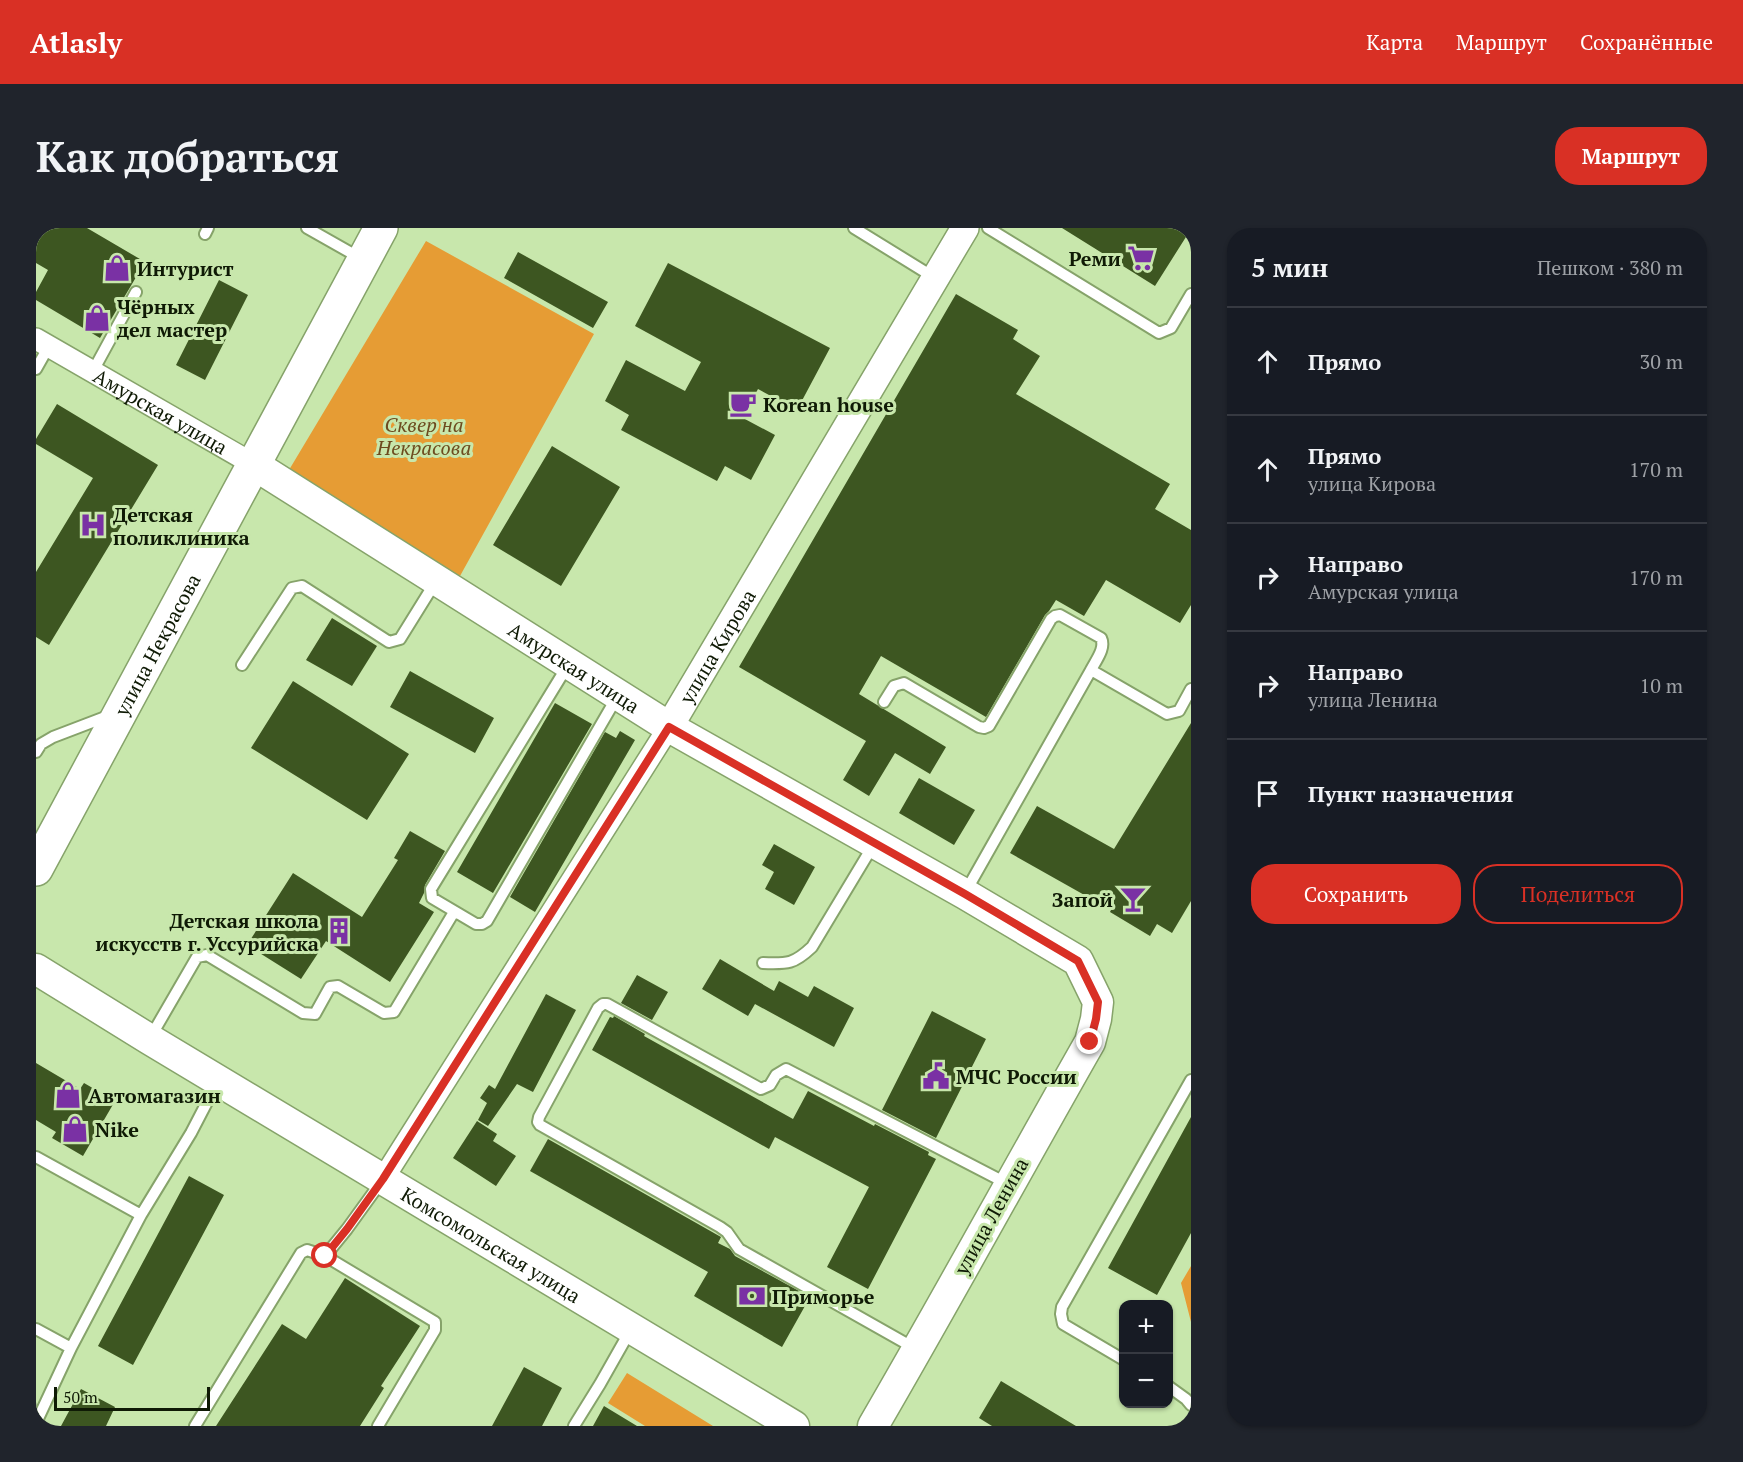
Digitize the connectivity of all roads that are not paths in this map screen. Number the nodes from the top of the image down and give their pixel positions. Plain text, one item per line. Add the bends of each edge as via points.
1 (307, 228) edge
2 (381, 228) edge
3 (854, 228) edge
4 (965, 228) edge
5 (988, 228) edge
6 (363, 260) junction
7 (935, 278) junction
8 (136, 292) dead end
9 (1191, 294) edge
10 (43, 342) edge
11 (36, 369) edge
12 (93, 371) junction
13 (253, 464) junction
14 (436, 581) junction
15 (569, 664) junction
16 (242, 665) dead end
17 (1091, 670) junction
18 (1191, 689) edge
19 (618, 694) junction
20 (884, 702) dead end
21 (120, 712) junction
22 (669, 727) junction
23 (36, 752) edge
24 (874, 844) junction
25 (36, 869) edge
26 (965, 894) junction
27 (454, 912) junction
28 (764, 963) dead end
29 (36, 969) edge
30 (1098, 1002) joint
31 (149, 1039) junction
32 (1191, 1080) edge
33 (219, 1081) junction
34 (36, 1157) edge
35 (383, 1179) junction
36 (1009, 1184) junction
37 (141, 1215) junction
38 (325, 1256) junction
39 (632, 1328) junction
40 (36, 1329) edge
41 (71, 1348) junction
42 (917, 1350) junction
43 (1119, 1357) edge
44 (1173, 1390) edge
45 (1191, 1405) edge
46 (36, 1423) edge
47 (195, 1426) edge
48 (378, 1426) edge
49 (574, 1426) edge
50 (794, 1426) edge
51 (873, 1426) edge

1 - 6 lane
2 - 6 main road, улица Некрасова
3 - 7 lane
4 - 7 street, улица Кирова
5 - 9 lane via 1159,333 1171,328
6 - 13 main road, улица Некрасова
7 - 22 street, улица Кирова
8 - 12 lane
10 - 11 lane
10 - 12 street, Амурская улица
12 - 13 street, Амурская улица
13 - 14 main road, Амурская улица
13 - 21 main road, улица Некрасова
14 - 15 main road, Амурская улица
14 - 16 lane via 400,639 389,642 302,586 292,588
15 - 19 main road, Амурская улица
15 - 27 lane via 431,889 432,898
17 - 18 lane via 1167,714 1179,711
17 - 20 lane via 1102,648 1101,638 1060,615 1051,619 989,726 979,727 904,684 894,686
17 - 26 lane
19 - 22 main road, Амурская улица
19 - 27 lane via 487,921 476,924
21 - 23 lane via 52,737
21 - 25 main road, улица Некрасова
22 - 24 main road, Амурская улица
22 - 35 street, улица Кирова
24 - 26 main road, Амурская улица
24 - 28 lane via 812,947 800,959 786,964
26 - 30 main road, Амурская улица via 1078,961
27 - 31 lane via 394,1012 384,1013 338,986 330,987 315,1014 303,1013 207,956 197,957
29 - 31 main road, Комсомольская улица
30 - 36 main road, улица Ленина via 1090,1042
31 - 33 main road, Комсомольская улица
32 - 43 lane via 1062,1307 1062,1324
33 - 35 main road, Комсомольская улица
33 - 37 lane
34 - 37 lane
35 - 38 lane
35 - 39 main road, Комсомольская улица
36 - 42 main road, улица Ленина
36 - 42 lane via 786,1069 761,1089 607,1004 598,1008 539,1117 540,1125 720,1227 739,1249
37 - 41 lane
38 - 47 lane via 307,1250 301,1253
38 - 48 lane via 435,1322 435,1330
39 - 49 lane
39 - 50 main road, Комсомольская улица
40 - 41 lane
41 - 46 lane
42 - 51 main road, улица Ленина
44 - 45 lane

